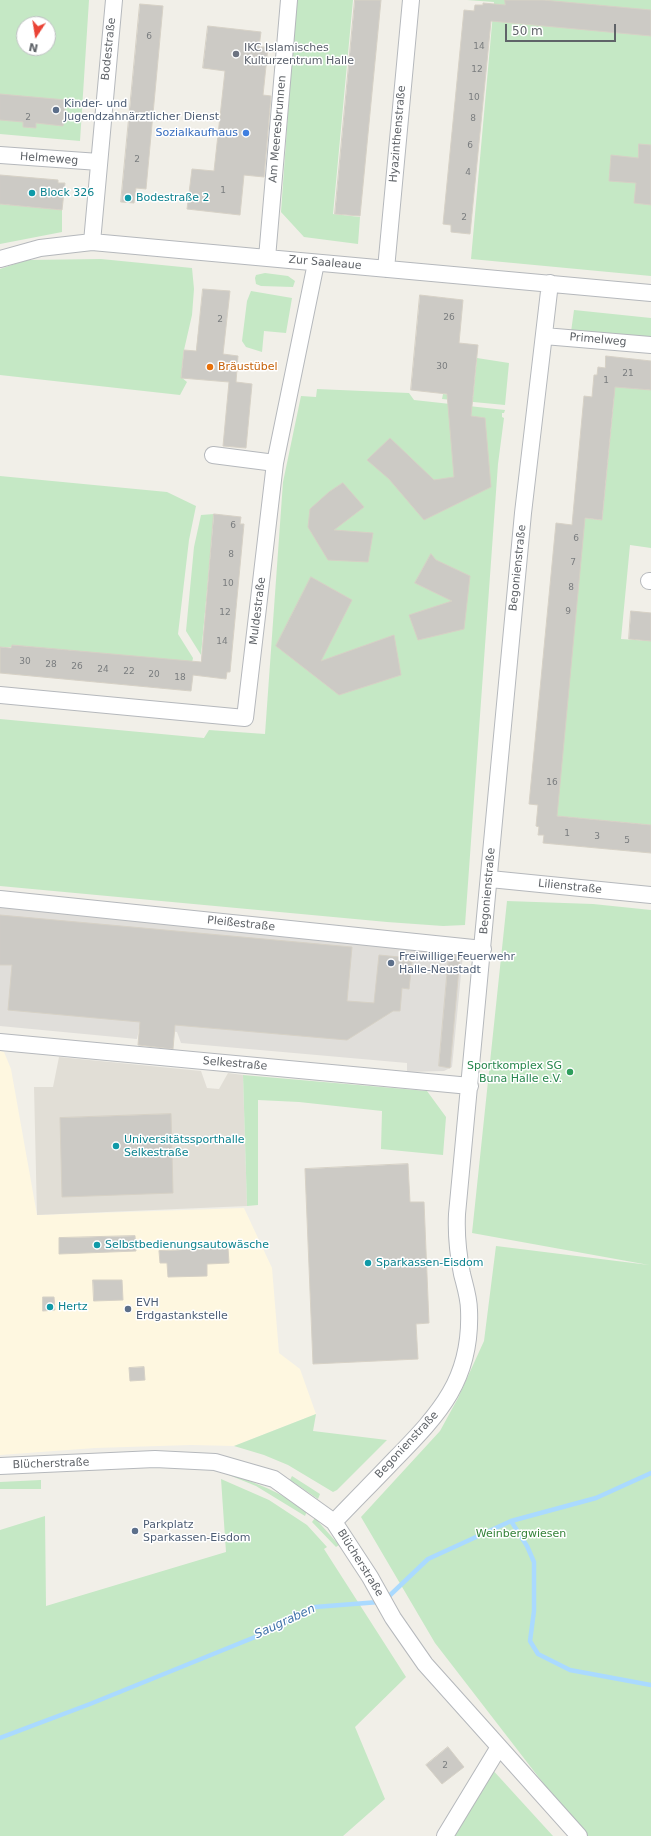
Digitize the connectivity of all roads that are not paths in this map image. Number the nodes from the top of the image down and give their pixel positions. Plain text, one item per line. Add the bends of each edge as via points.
1 (114, 0) edge
2 (289, 0) edge
3 (411, 0) edge
4 (0, 155) edge
5 (99, 162) junction
6 (92, 242) junction
7 (267, 258) junction
8 (0, 259) edge
9 (316, 263) junction
10 (386, 269) junction
11 (550, 283) junction
12 (651, 293) edge
13 (544, 336) junction
14 (651, 345) edge
15 (213, 455) dead end
16 (275, 463) junction
17 (0, 695) edge
18 (490, 879) junction
19 (651, 895) edge
20 (0, 899) edge
21 (483, 949) junction
22 (0, 1042) edge
23 (470, 1086) junction
24 (0, 1466) edge
25 (334, 1522) junction
26 (500, 1747) junction
27 (445, 1836) edge
28 (579, 1836) edge

1 - 5 street, Bodestraße
2 - 7 street, Am Meeresbrunnen
3 - 10 street, Hyazinthenstraße
4 - 5 street, Helmeweg
5 - 6 street, Bodestraße
6 - 7 street, Zur Saaleaue
6 - 8 street, Zur Saaleaue via 40,248
7 - 9 street, Zur Saaleaue
9 - 10 street, Zur Saaleaue
9 - 16 street, Muldestraße
10 - 11 street, Zur Saaleaue
11 - 12 street, Zur Saaleaue
11 - 13 street, Begonienstraße
13 - 14 street, Primelweg
13 - 18 street, Begonienstraße via 523,520
15 - 16 street
16 - 17 street, Muldestraße via 245,718
18 - 19 street, Lilienstraße
18 - 21 street, Begonienstraße
20 - 21 street, Pleißestraße
21 - 23 street, Begonienstraße
22 - 23 street, Selkestraße
23 - 25 street, Begonienstraße via 457,1214 458,1252 469,1309 469,1333 464,1358 451,1392 430,1423
24 - 25 street, Blücherstraße via 155,1459 215,1462 274,1479
25 - 26 street, Blücherstraße via 393,1618 425,1664
26 - 27 street
26 - 28 street, Blücherstraße

